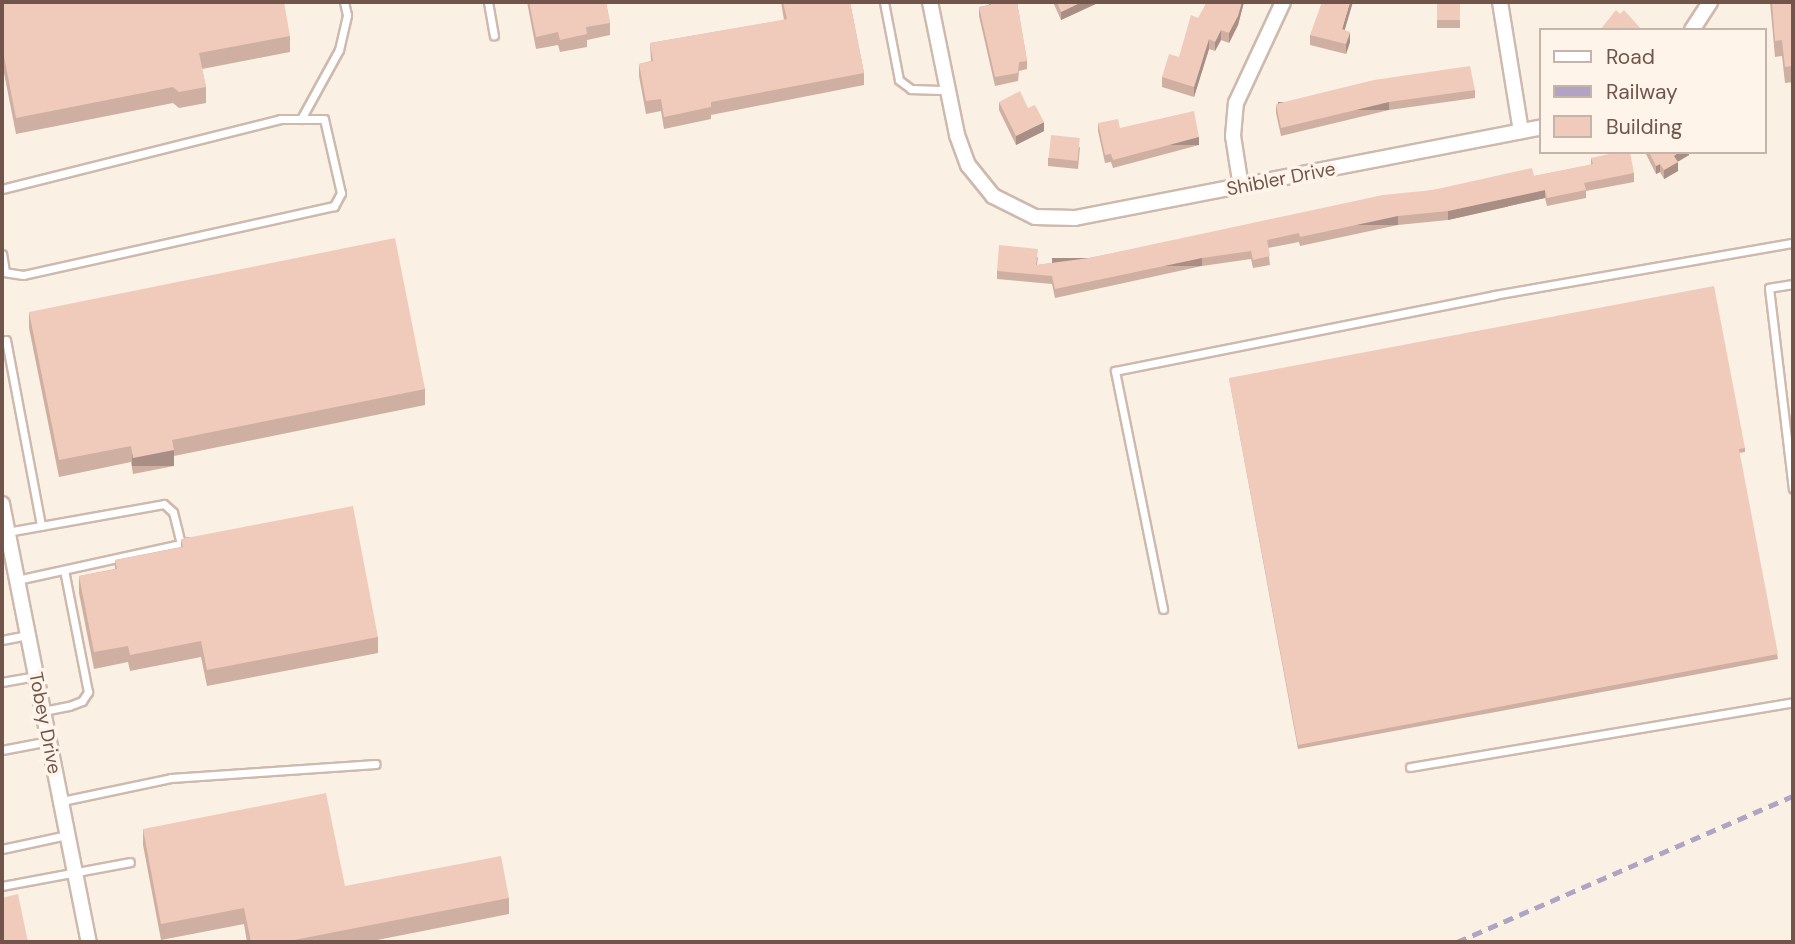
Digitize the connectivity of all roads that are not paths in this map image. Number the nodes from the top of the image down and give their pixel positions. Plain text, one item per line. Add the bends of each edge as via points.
1 (344, 2) edge
2 (488, 2) edge
3 (884, 2) edge
4 (930, 2) edge
5 (1283, 2) edge
6 (1500, 2) edge
7 (1710, 2) edge
8 (1693, 28) edge
9 (494, 34) dead end
10 (948, 90) junction
11 (301, 119) junction
12 (1540, 127) edge
13 (1521, 131) junction
14 (1241, 187) junction
15 (2, 189) edge
16 (1793, 243) edge
17 (2, 254) edge
18 (1793, 284) edge
19 (6, 340) dead end
20 (1793, 418) edge
21 (1784, 419) junction
22 (1793, 489) edge
23 (2, 504) edge
24 (41, 526) junction
25 (7, 533) junction
26 (194, 541) edge
27 (180, 544) junction
28 (64, 570) junction
29 (17, 580) junction
30 (1163, 609) dead end
31 (28, 635) junction
32 (2, 640) edge
33 (36, 676) junction
34 (2, 682) edge
35 (1793, 702) edge
36 (43, 711) junction
37 (49, 741) junction
38 (2, 750) edge
39 (376, 764) dead end
40 (1410, 767) dead end
41 (61, 801) junction
42 (68, 835) junction
43 (2, 849) edge
44 (130, 862) dead end
45 (75, 870) junction
46 (2, 886) edge
47 (89, 942) edge

1 - 11 lane via 347,15 339,50
2 - 9 lane
3 - 10 lane via 899,80 911,89
4 - 10 street
5 - 14 street via 1236,103 1233,136
6 - 13 street
7 - 8 street
10 - 14 street, Shibler Drive via 959,143 972,172 993,196 1020,211 1067,219
11 - 15 lane via 280,119
11 - 17 lane via 324,119 341,192 334,206 23,275 5,272
12 - 13 street, Shibler Drive
13 - 14 street, Shibler Drive
16 - 30 lane via 1494,295 1115,371
18 - 21 lane via 1769,288
19 - 24 lane
20 - 21 lane
21 - 22 lane
23 - 25 street, Tobey Drive
24 - 25 lane
24 - 27 lane via 164,504 173,512
25 - 29 street, Tobey Drive
26 - 27 lane
27 - 28 lane
28 - 29 lane
28 - 36 lane via 88,692 82,701
29 - 31 street, Tobey Drive
31 - 32 lane
31 - 33 street, Tobey Drive
33 - 34 lane
33 - 36 street, Tobey Drive
35 - 40 lane
36 - 37 street, Tobey Drive
37 - 38 lane
37 - 41 street, Tobey Drive
39 - 41 lane via 171,778
41 - 42 street, Tobey Drive
42 - 43 lane
42 - 45 street, Tobey Drive
44 - 45 lane
45 - 46 lane
45 - 47 street, Tobey Drive

